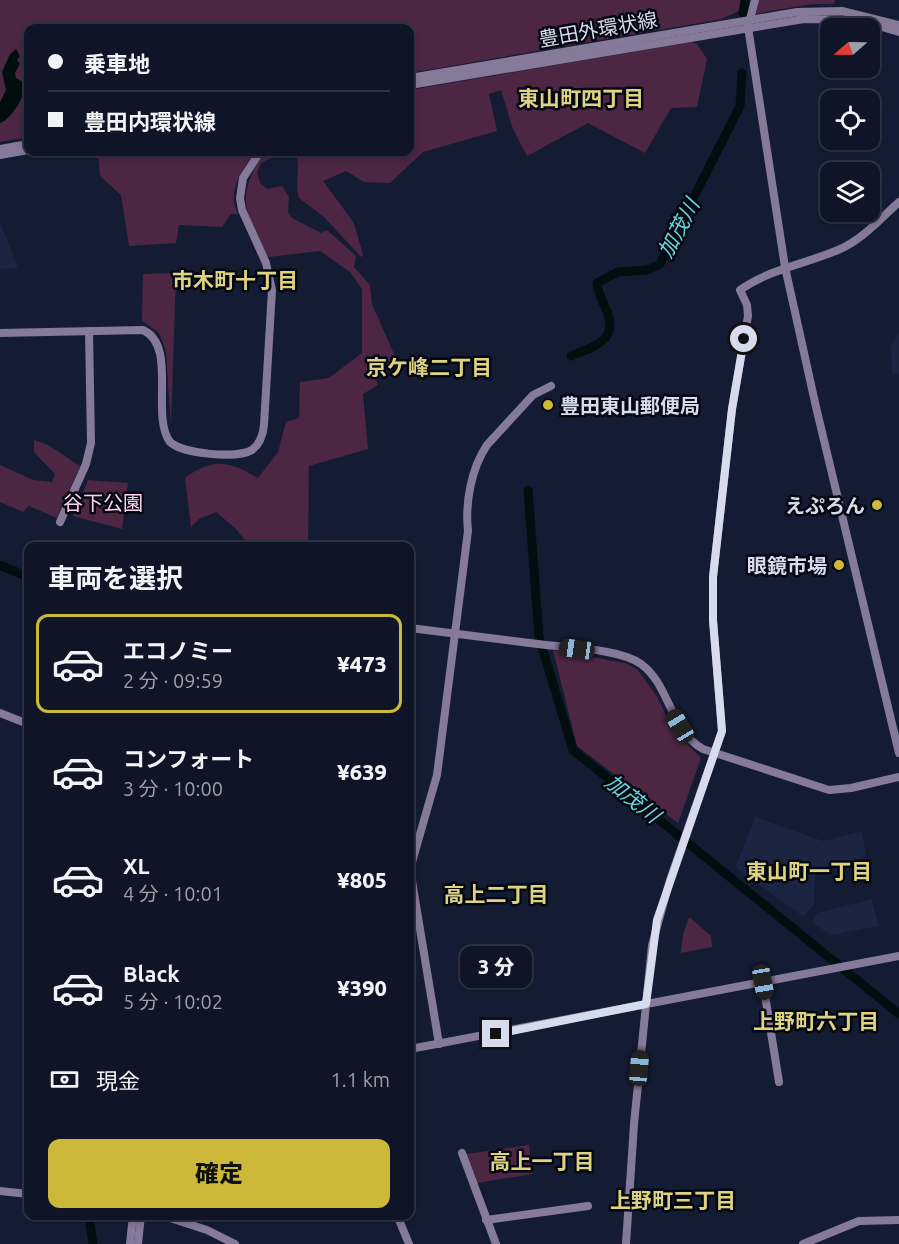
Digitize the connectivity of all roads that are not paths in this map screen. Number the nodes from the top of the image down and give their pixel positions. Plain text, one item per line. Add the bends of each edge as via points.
1 (755, 0) edge
2 (748, 23) junction
3 (899, 26) edge
4 (899, 32) edge
5 (414, 77) edge
6 (414, 84) edge
7 (24, 145) edge
8 (0, 149) edge
9 (24, 151) edge
10 (0, 154) edge
11 (257, 156) edge
12 (899, 202) edge
13 (785, 267) junction
14 (89, 331) junction
15 (0, 333) edge
16 (551, 386) dead end
17 (60, 522) dead end
18 (414, 628) edge
19 (454, 633) junction
20 (0, 713) edge
21 (24, 722) edge
22 (716, 752) junction
23 (899, 753) edge
24 (899, 777) edge
25 (414, 855) edge
26 (414, 893) edge
27 (899, 956) edge
28 (763, 982) junction
29 (646, 1004) junction
30 (439, 1044) junction
31 (414, 1048) edge
32 (779, 1082) dead end
33 (462, 1153) dead end
34 (0, 1191) edge
35 (24, 1194) edge
36 (588, 1206) dead end
37 (133, 1220) edge
38 (140, 1220) edge
39 (176, 1220) edge
40 (399, 1220) edge
41 (486, 1220) junction
42 (899, 1220) edge
43 (130, 1244) edge
44 (138, 1244) edge
45 (235, 1244) edge
46 (409, 1244) edge
47 (496, 1244) edge
48 (627, 1244) edge
49 (803, 1244) edge

1 - 2 street
2 - 3 street, 豊田外環状線 via 825,10 860,14
2 - 4 street, 豊田外環状線 via 825,17 858,20
2 - 5 street, 豊田外環状線
2 - 6 street, 豊田外環状線
2 - 13 street
7 - 8 street
9 - 10 street
11 - 14 street via 243,178 240,193 242,210 266,263 272,290 264,426 257,445 236,454 177,448 165,432 159,350 153,336 139,329
12 - 13 street via 846,246
13 - 22 street via 740,290 748,316 732,409 712,605 722,715
13 - 23 street
14 - 15 street
14 - 17 street via 91,443 86,464
16 - 19 street via 533,395 482,453 466,502 468,531
18 - 19 street
19 - 22 street via 621,656 640,663 689,738 703,749
19 - 25 street via 436,775
20 - 21 street
22 - 24 street via 828,790
22 - 29 street via 657,920
26 - 30 street
27 - 28 street
28 - 29 street
28 - 32 street
29 - 30 street
29 - 48 street
30 - 31 street
33 - 41 street
34 - 35 street
36 - 41 street
37 - 43 street
38 - 44 street
39 - 45 street
40 - 46 street
41 - 47 street
42 - 49 street via 859,1221

